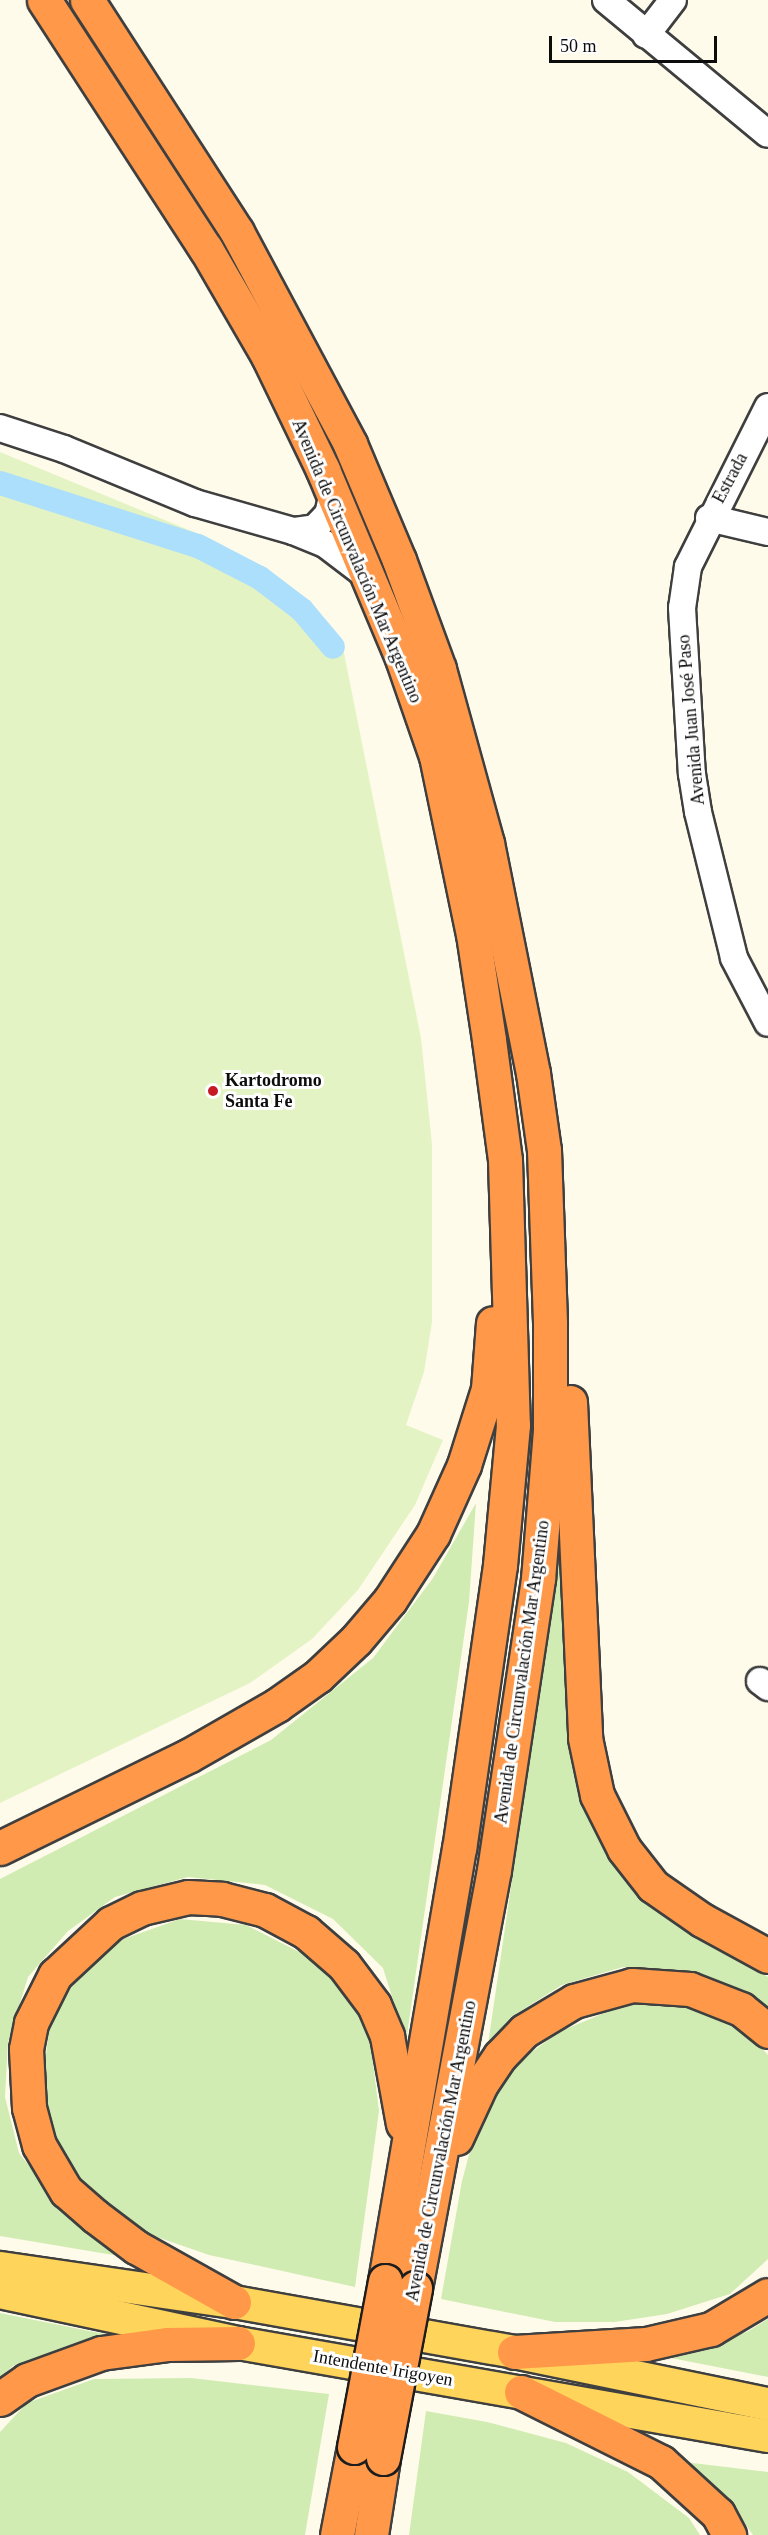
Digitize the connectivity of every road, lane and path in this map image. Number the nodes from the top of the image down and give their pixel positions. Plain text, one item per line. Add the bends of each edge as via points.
1 (44, 0) edge
2 (87, 0) edge
3 (606, 0) edge
4 (673, 0) edge
5 (646, 35) junction
6 (768, 134) edge
7 (768, 407) edge
8 (0, 428) edge
9 (333, 493) junction
10 (709, 518) junction
11 (293, 531) junction
12 (768, 532) edge
13 (366, 575) junction
14 (768, 1023) edge
15 (489, 1040) junction
16 (544, 1149) junction
17 (0, 1848) edge
18 (768, 1956) edge
19 (768, 2031) edge
20 (408, 2153) junction
21 (436, 2181) junction
22 (0, 2268) edge
23 (400, 2285) junction
24 (0, 2292) edge
25 (768, 2295) edge
26 (234, 2302) junction
27 (238, 2343) junction
28 (514, 2352) junction
29 (520, 2392) junction
30 (0, 2400) edge
31 (768, 2404) edge
32 (768, 2436) edge
33 (369, 2452) junction
34 (337, 2531) edge
35 (371, 2535) edge
36 (729, 2535) edge

1 - 9 highway, Avenida de Circunvalación Mar Argentino via 206,249 268,356
2 - 16 highway, Avenida de Circunvalación Mar Argentino via 243,242 350,444 399,560 439,669 487,843 522,1009
3 - 5 street
4 - 5 street
5 - 6 street
7 - 10 street, Estrada
8 - 11 street via 64,449 195,503
9 - 11 street via 328,514 315,528
9 - 13 highway, Avenida de Circunvalación Mar Argentino
10 - 12 street
10 - 14 street, Avenida Juan José Paso via 688,567 682,608 692,774 734,958
11 - 13 street via 333,549
13 - 15 highway, Avenida de Circunvalación Mar Argentino via 402,658 435,756 473,934
15 - 17 highway via 494,1286 488,1389 477,1431 433,1534 390,1600 318,1676 188,1756
15 - 20 highway, Avenida de Circunvalación Mar Argentino via 505,1160 513,1425 500,1565 459,1848
16 - 18 highway via 568,1352 585,1738 597,1795 624,1849 653,1886 702,1920
16 - 21 highway, Avenida de Circunvalación Mar Argentino via 550,1430 538,1579 494,1870
19 - 21 highway via 741,2009 690,1989 632,1985 574,2001 524,2031 500,2056 481,2084
20 - 23 highway, Avenida de Circunvalación Mar Argentino
20 - 26 highway via 387,2036 374,2005 344,1965 306,1932 265,1910 222,1899 188,1897 142,1908 111,1923 85,1943 55,1975 32,2023 25,2080 39,2145 66,2191 95,2216 136,2247
21 - 23 highway, Avenida de Circunvalación Mar Argentino
22 - 26 main road
23 - 33 highway, Avenida de Circunvalación Mar Argentino, bridge
24 - 27 main road, Intendente Irigoyen
25 - 28 highway via 711,2329 646,2344
26 - 28 main road
27 - 29 main road, Intendente Irigoyen
27 - 30 highway via 168,2344 101,2354 27,2380
28 - 31 main road
29 - 32 main road, Intendente Irigoyen
29 - 36 highway via 661,2462 718,2514
33 - 34 highway, Avenida de Circunvalación Mar Argentino
33 - 35 highway, Avenida de Circunvalación Mar Argentino

